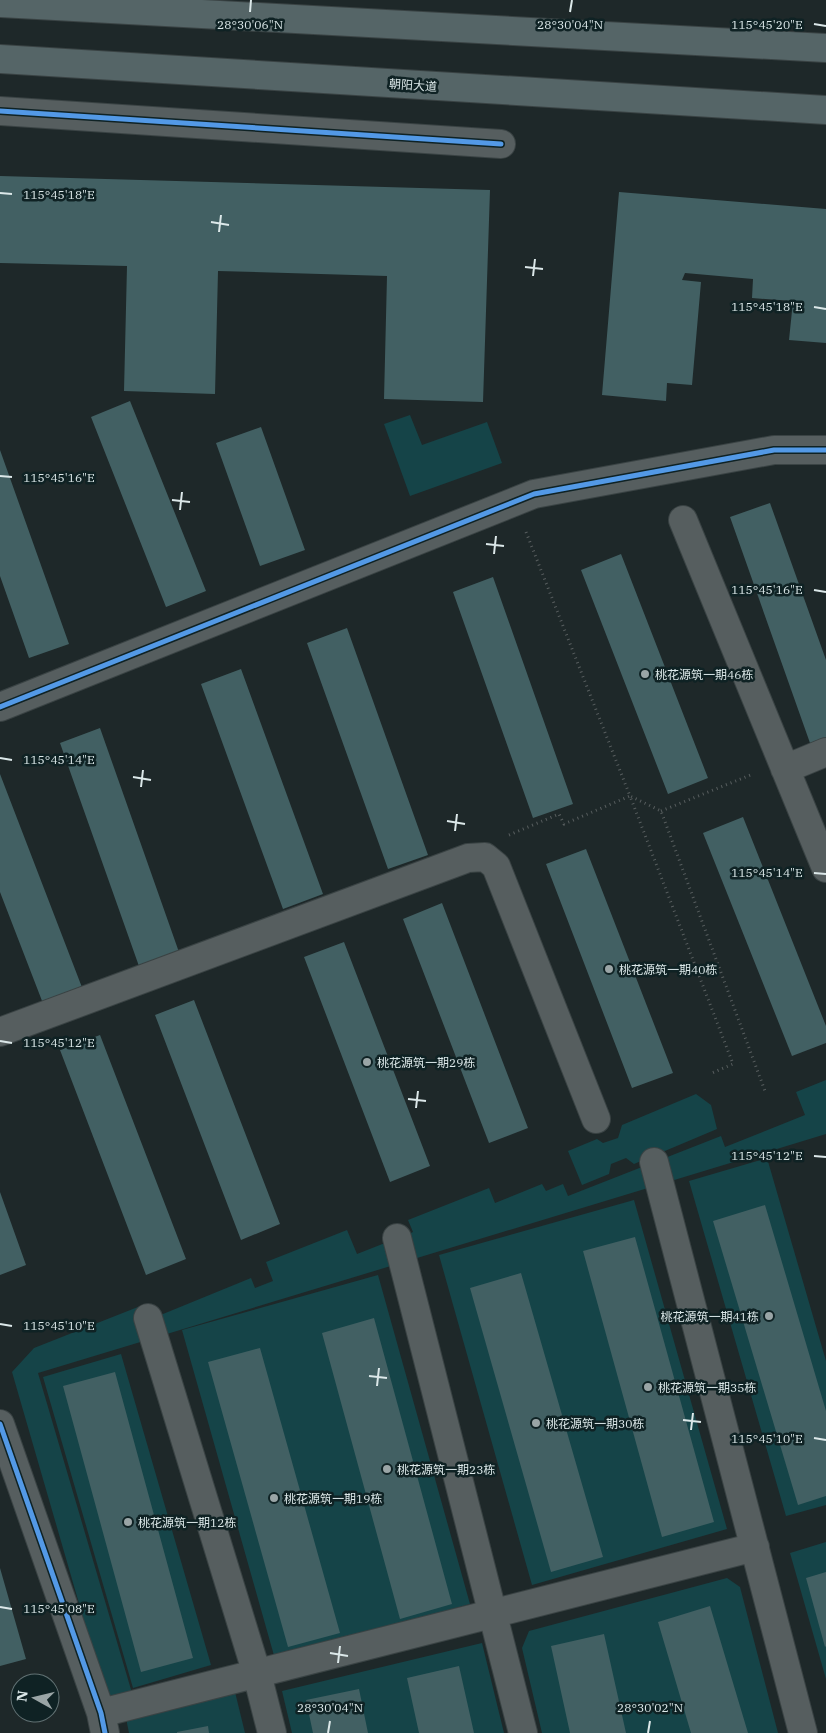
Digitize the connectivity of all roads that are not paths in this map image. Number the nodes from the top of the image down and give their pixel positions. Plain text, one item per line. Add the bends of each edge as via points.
1 (0, 3) edge
2 (231, 8) edge
3 (826, 48) edge
4 (0, 59) edge
5 (826, 110) edge
6 (0, 111) edge
7 (501, 144) dead end
8 (826, 450) edge
9 (683, 520) dead end
10 (0, 707) edge
11 (826, 752) edge
12 (785, 769) junction
13 (826, 868) edge
14 (0, 1032) edge
15 (596, 1120) dead end
16 (654, 1162) dead end
17 (397, 1238) dead end
18 (148, 1318) dead end
19 (0, 1424) edge
20 (755, 1547) junction
21 (492, 1614) junction
22 (257, 1674) junction
23 (103, 1723) edge
24 (272, 1733) edge
25 (523, 1733) edge
26 (803, 1733) edge

1 - 2 main road
2 - 3 main road
4 - 5 main road, 朝阳大道
6 - 7 street
8 - 10 street via 774,450 534,494
9 - 12 street
11 - 12 street
12 - 13 street
14 - 15 street via 468,858 485,858 496,866
16 - 20 street
17 - 21 street
18 - 22 street
19 - 23 street
20 - 21 street
20 - 26 street
21 - 22 street
21 - 25 street
22 - 23 street
22 - 24 street

